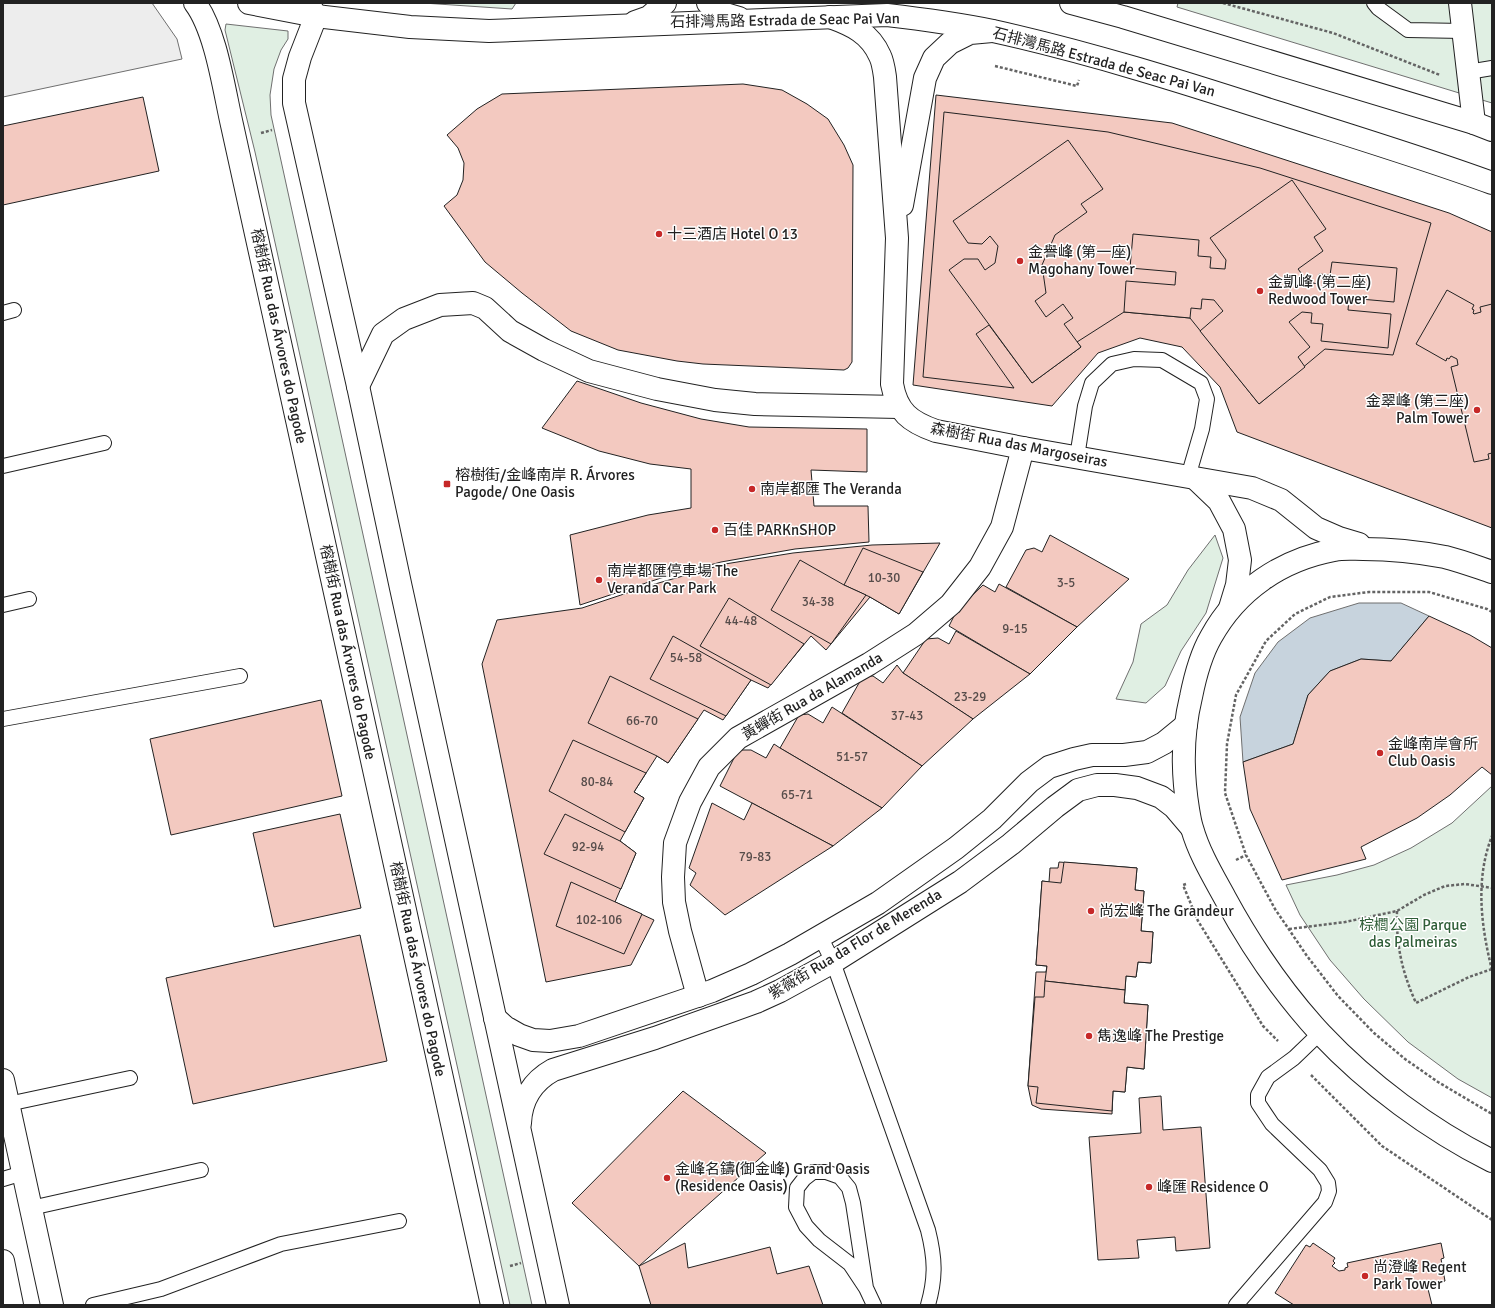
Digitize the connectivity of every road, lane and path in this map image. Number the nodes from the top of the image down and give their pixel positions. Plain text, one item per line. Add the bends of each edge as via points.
1 (195, 3) edge
2 (248, 3) edge
3 (665, 3) edge
4 (708, 3) edge
5 (1071, 3) edge
6 (1223, 3) edge
7 (1374, 3) edge
8 (1460, 3) edge
9 (312, 9) edge
10 (830, 17) junction
11 (744, 20) junction
12 (627, 25) junction
13 (992, 31) junction
14 (1463, 31) junction
15 (995, 66) dead end
16 (1492, 68) edge
17 (1469, 80) junction
18 (1077, 86) dead end
19 (299, 124) junction
20 (1483, 126) edge
21 (236, 139) junction
22 (1492, 183) edge
23 (897, 238) junction
24 (358, 386) junction
25 (899, 407) junction
26 (104, 443) dead end
27 (1023, 448) junction
28 (1077, 457) junction
29 (3, 466) edge
30 (1192, 478) junction
31 (1378, 550) junction
32 (1492, 572) edge
33 (29, 599) dead end
34 (3, 605) edge
35 (1230, 609) junction
36 (1492, 612) edge
37 (240, 676) dead end
38 (3, 719) edge
39 (1186, 725) junction
40 (1191, 827) junction
41 (1492, 836) edge
42 (1481, 887) junction
43 (1492, 888) edge
44 (1397, 911) junction
45 (1289, 929) junction
46 (820, 936) junction
47 (833, 962) junction
48 (1492, 970) edge
49 (698, 996) junction
50 (495, 1018) junction
51 (1320, 1033) junction
52 (130, 1078) dead end
53 (3, 1080) edge
54 (8, 1104) junction
55 (1492, 1114) edge
56 (520, 1128) junction
57 (1492, 1161) edge
58 (201, 1170) dead end
59 (23, 1173) junction
60 (3, 1179) edge
61 (31, 1208) junction
62 (399, 1221) dead end
63 (548, 1257) junction
64 (3, 1262) edge
65 (485, 1272) junction
66 (866, 1288) junction
67 (12, 1305) edge
68 (52, 1305) edge
69 (93, 1305) edge
70 (492, 1305) edge
71 (558, 1305) edge
72 (874, 1305) edge
73 (928, 1305) edge
74 (1236, 1305) edge

1 - 21 street, 榕樹街 Rua das Árvores do Pagode via 208,28
2 - 9 street, 石排灣馬路 Estrada de Seac Pai Van
3 - 12 street via 649,17
4 - 11 street via 722,13
5 - 20 street
6 - 17 path via 1333,33
7 - 14 lane via 1408,30
8 - 14 street
9 - 12 street, 石排灣馬路 Estrada de Seac Pai Van via 410,27 489,30
9 - 19 street via 294,79 294,103
10 - 11 street, 石排灣馬路 Estrada de Seac Pai Van
10 - 13 street, 石排灣馬路 Estrada de Seac Pai Van via 886,15
10 - 23 street, 森樹街 Rua das Margoseiras via 851,25 869,38 880,56 885,77
11 - 12 street, 石排灣馬路 Estrada de Seac Pai Van
13 - 22 street, 石排灣馬路 Estrada de Seac Pai Van via 1086,54 1233,98
13 - 23 street, 森樹街 Rua das Margoseiras via 970,33 950,43 934,58 922,92
14 - 17 street
15 - 18 path
16 - 17 lane
17 - 20 street
19 - 21 path
19 - 24 street
21 - 65 street, 榕樹街 Rua das Árvores do Pagode
23 - 25 street, 森樹街 Rua das Margoseiras via 892,375 894,395
24 - 25 street via 383,334 404,319 440,304 473,303 485,308 510,331 550,354 589,371 656,389 715,400 755,404
24 - 50 street
25 - 27 street, 森樹街 Rua das Margoseiras via 904,414 923,427
26 - 29 lane
27 - 28 street, 森樹街 Rua das Margoseiras
27 - 49 street, 黃蟬街 Rua da Alamanda via 1002,527 980,567 951,604 916,634 738,738 709,767 690,802 675,843 673,877 674,902 680,931
28 - 30 street, 森樹街 Rua das Margoseiras
28 - 30 lane via 1085,406 1092,383 1112,364 1134,359 1162,360 1201,383 1207,399
30 - 31 street, 森樹街 Rua das Margoseiras via 1261,491 1281,500 1316,528
30 - 35 street via 1219,501 1234,529 1240,560 1237,586
31 - 32 street via 1446,558
31 - 35 street via 1336,549 1284,565 1257,583
33 - 34 lane
35 - 39 street via 1210,638 1197,669
36 - 45 path via 1429,592 1369,592 1330,597 1295,614 1266,641 1236,695 1227,744 1226,793 1246,855 1275,909
37 - 38 lane
39 - 40 street via 1183,768
39 - 46 street, 紫薇街 Rua da Flor de Merenda via 1164,743 1147,752 1092,755 1049,767 956,848 878,902
40 - 47 street, 紫薇街 Rua da Flor de Merenda via 1174,807 1161,797 1137,788 1097,785 1078,790 1012,844 960,882
40 - 51 street via 1206,862 1240,925 1278,981
41 - 42 path via 1483,868
42 - 43 path
42 - 44 path via 1465,884 1445,886
42 - 48 path via 1483,927
44 - 45 path via 1346,922
44 - 48 path via 1400,959 1406,982 1416,1003 1469,977
45 - 55 path via 1338,996 1374,1033 1438,1082
46 - 47 lane
46 - 49 street, 紫薇街 Rua da Flor de Merenda via 751,974
47 - 56 street, 紫薇街 Rua da Flor de Merenda via 756,1002 655,1038 553,1070 542,1076 529,1092 520,1112
47 - 73 lane via 928,1230 934,1265 934,1282
49 - 50 street, 紫薇街 Rua da Flor de Merenda via 579,1036 550,1041 533,1040 519,1035
50 - 56 street
51 - 57 street via 1359,1071 1399,1103 1443,1134
51 - 74 lane via 1294,1058 1268,1077 1258,1095 1258,1103 1272,1124 1320,1170 1328,1183 1329,1191 1325,1202
52 - 54 lane
53 - 54 street
54 - 59 street
56 - 63 street
58 - 61 lane
59 - 60 lane
59 - 61 street
61 - 68 street
62 - 69 lane via 281,1244 161,1289
63 - 65 path
63 - 71 street
64 - 67 street
65 - 70 street, 榕樹街 Rua das Árvores do Pagode
66 - 66 lane via 850,1264 819,1240 806,1226 796,1207 797,1188 804,1178 813,1172 826,1172 840,1177 849,1188
66 - 72 lane

